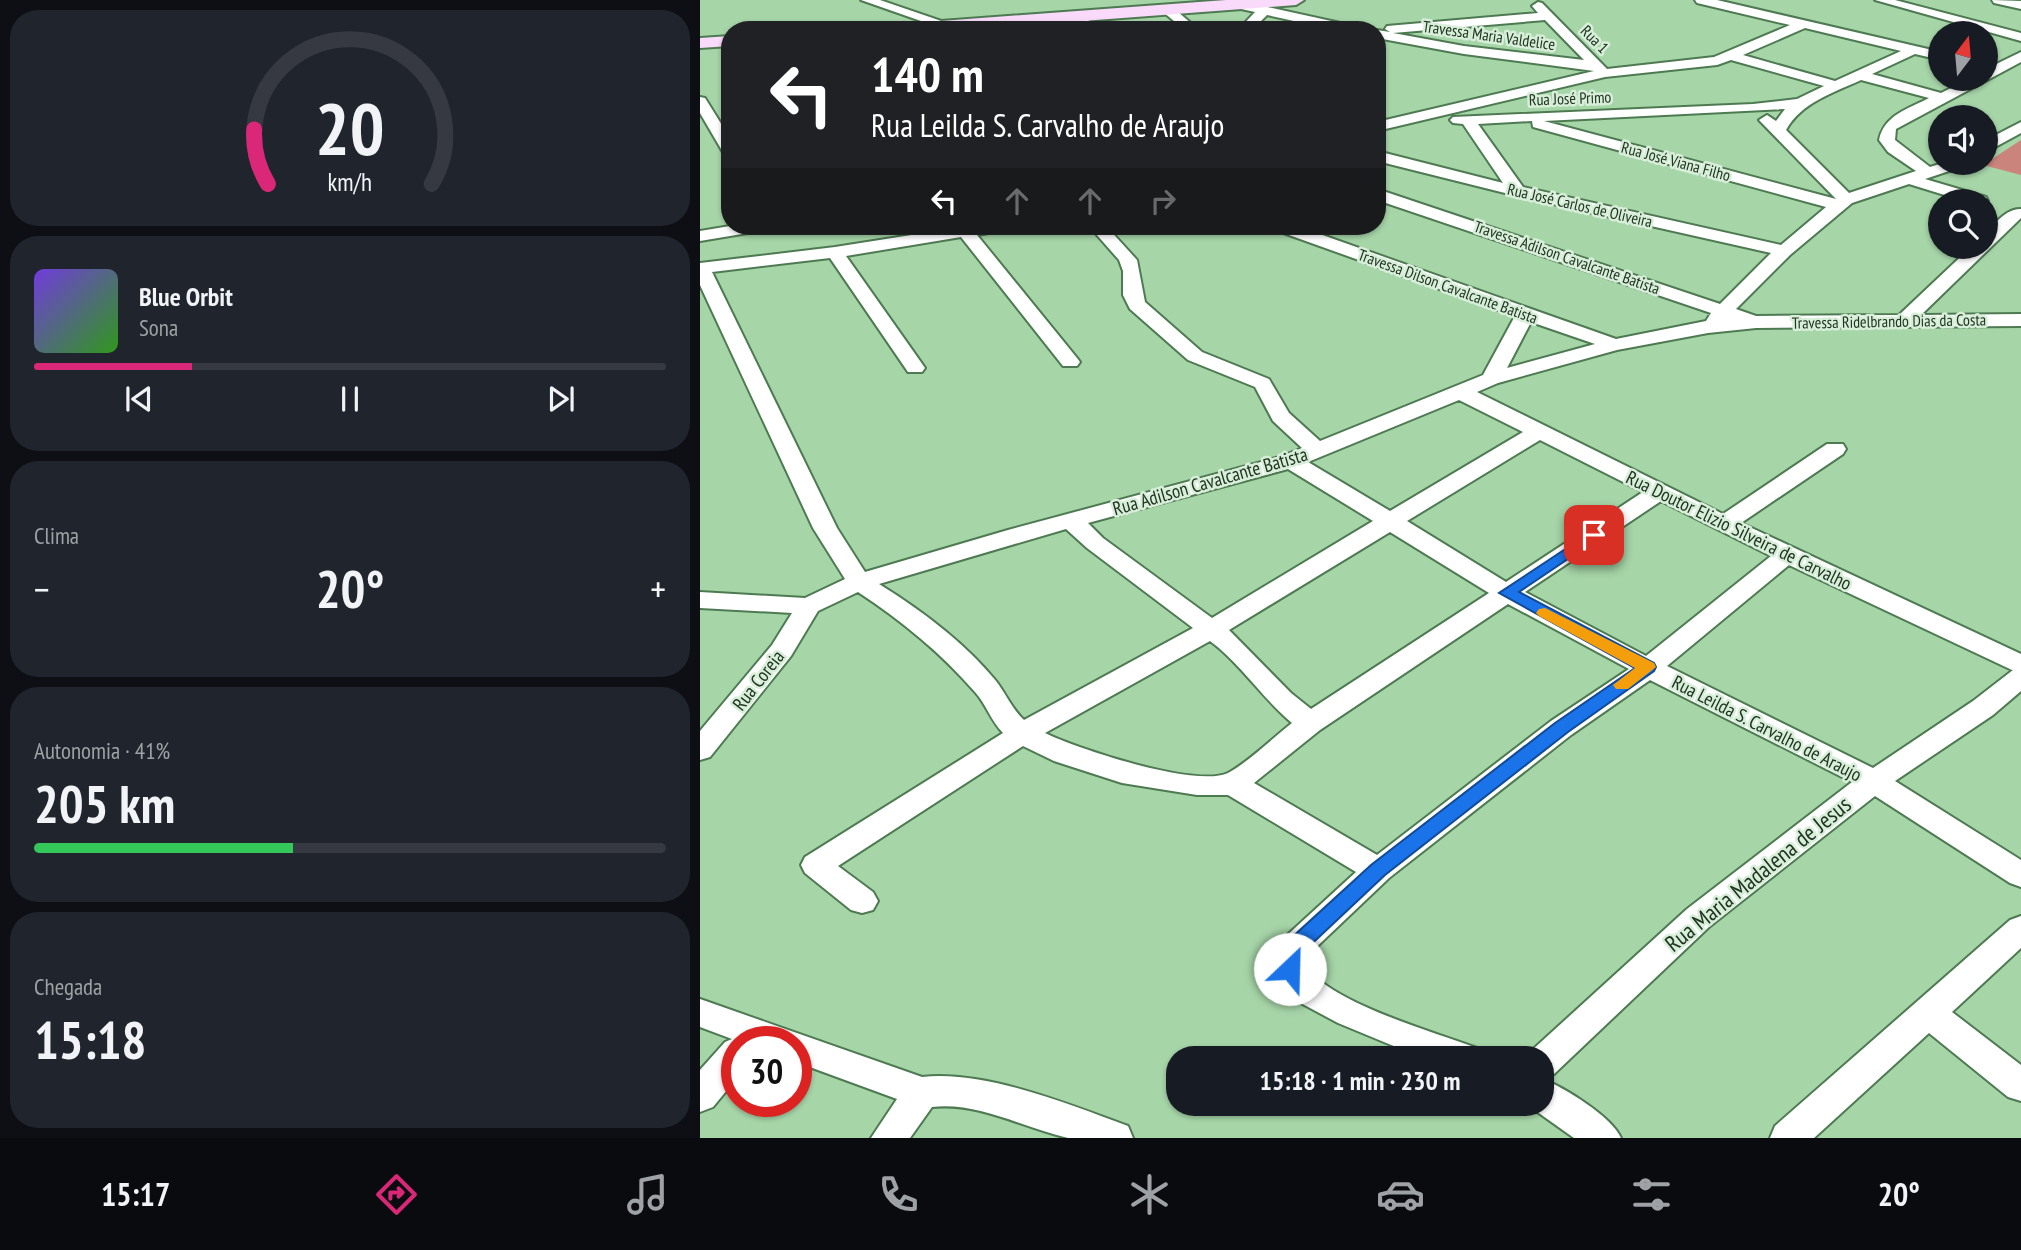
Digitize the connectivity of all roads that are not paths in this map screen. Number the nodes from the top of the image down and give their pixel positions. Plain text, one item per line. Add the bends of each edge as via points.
1 (867, 0) edge
2 (1296, 0) edge
3 (1532, 0) edge
4 (1701, 0) edge
5 (1881, 0) edge
6 (1998, 0) edge
7 (1269, 4) edge
8 (2021, 5) edge
9 (1167, 9) junction
10 (1079, 16) junction
11 (1547, 16) junction
12 (933, 21) edge
13 (1036, 21) edge
14 (1084, 21) edge
15 (1182, 21) edge
16 (1253, 21) edge
17 (1325, 21) edge
18 (1802, 24) junction
19 (1386, 31) edge
20 (1386, 34) edge
21 (2021, 37) edge
22 (721, 42) edge
23 (700, 43) edge
24 (1913, 50) junction
25 (1928, 54) edge
26 (1732, 56) junction
27 (2021, 56) edge
28 (1998, 66) edge
29 (1601, 70) junction
30 (1998, 71) edge
31 (1859, 75) junction
32 (2021, 75) edge
33 (1834, 85) junction
34 (1954, 91) edge
35 (1941, 97) junction
36 (1569, 100) junction
37 (700, 102) edge
38 (1800, 103) junction
39 (1753, 108) junction
40 (1513, 118) junction
41 (1468, 120) junction
42 (1386, 125) edge
43 (1386, 126) edge
44 (2021, 127) edge
45 (1778, 130) junction
46 (721, 136) edge
47 (1998, 140) edge
48 (1386, 158) edge
49 (1927, 172) joint
50 (1906, 178) junction
51 (1941, 189) edge
52 (1517, 191) junction
53 (1386, 197) edge
54 (1843, 202) junction
55 (1998, 207) edge
56 (2019, 214) edge
57 (1998, 232) edge
58 (721, 233) edge
59 (905, 235) edge
60 (945, 235) edge
61 (968, 235) edge
62 (1105, 235) edge
63 (1306, 235) edge
64 (700, 236) edge
65 (911, 240) junction
66 (1784, 251) junction
67 (835, 252) junction
68 (1969, 259) edge
69 (701, 268) edge
70 (1724, 310) junction
71 (1525, 314) junction
72 (1905, 320) junction
73 (2021, 320) edge
74 (1756, 322) junction
75 (1708, 327) junction
76 (1615, 345) junction
77 (1070, 362) dead end
78 (915, 368) dead end
79 (1491, 379) junction
80 (1460, 392) junction
81 (1538, 432) junction
82 (1835, 449) dead end
83 (1318, 450) junction
84 (1291, 461) junction
85 (1659, 492) junction
86 (1071, 520) junction
87 (1391, 521) junction
88 (1724, 524) junction
89 (1787, 555) junction
90 (859, 582) junction
91 (1507, 593) junction
92 (700, 600) edge
93 (809, 606) junction
94 (1212, 629) junction
95 (2021, 664) edge
96 (1648, 667) junction
97 (2021, 677) edge
98 (1310, 723) junction
99 (1022, 734) junction
100 (700, 750) edge
101 (1874, 781) junction
102 (1233, 784) junction
103 (1378, 870) junction
104 (2021, 875) edge
105 (862, 901) dead end
106 (2021, 929) edge
107 (700, 1013) edge
108 (1929, 1013) junction
109 (724, 1026) edge
110 (1434, 1046) edge
111 (1554, 1052) edge
112 (812, 1053) edge
113 (721, 1075) edge
114 (2021, 1086) edge
115 (922, 1094) junction
116 (700, 1096) edge
117 (1554, 1104) edge
118 (889, 1138) edge
119 (1115, 1138) edge
120 (1603, 1138) edge
121 (1788, 1138) edge

1 - 12 street
2 - 7 main road
3 - 11 street, Rua 1
4 - 18 street
5 - 21 street
6 - 8 street
7 - 9 main road
7 - 16 street
7 - 17 street
9 - 10 main road
9 - 15 street
10 - 13 main road
10 - 14 street
11 - 19 street
11 - 29 street, Rua 1
18 - 24 street
18 - 26 street
20 - 29 street, Travessa Maria Valdelice
22 - 23 main road
24 - 25 street
24 - 31 street
26 - 29 street via 1702,65
26 - 33 street
27 - 28 street
29 - 36 street
30 - 32 street
31 - 33 street
31 - 35 street
33 - 38 street
34 - 35 street
35 - 49 street via 1894,122 1887,134 1894,149
36 - 39 street, Rua José Primo
36 - 40 street, Rua José Primo
36 - 42 street
37 - 46 street
38 - 39 street, Rua José Primo
38 - 45 street
39 - 45 street
40 - 41 street, Rua José Primo
40 - 54 street, Rua José Viana Filho
41 - 43 street, Rua José Primo
41 - 52 street
44 - 47 street
45 - 54 street
48 - 52 street, Rua José Carlos de Oliveira
49 - 50 street
50 - 51 street
50 - 54 street
52 - 66 street, Rua José Carlos de Oliveira
53 - 70 street, Travessa Adilson Cavalcante Batista
54 - 66 street
55 - 56 street
56 - 57 street
58 - 64 street
59 - 65 street
60 - 65 street
61 - 77 street
62 - 83 street via 1129,262 1137,305 1195,356 1269,388 1283,418
63 - 71 street, Travessa Dilson Cavalcante Batista
65 - 67 street
66 - 70 street
67 - 69 street
67 - 78 street
68 - 72 street
69 - 90 street via 825,528
70 - 74 street, Travessa Adilson Cavalcante Batista
70 - 75 street
71 - 76 street, Travessa Dilson Cavalcante Batista
71 - 79 street
72 - 73 street, Travessa Ridelbrando Dias da Costa
72 - 74 street, Travessa Ridelbrando Dias da Costa
74 - 75 street, Rua Adilson Cavalcante Batista
75 - 76 street, Rua Adilson Cavalcante Batista
76 - 79 street, Rua Adilson Cavalcante Batista
79 - 80 street, Rua Adilson Cavalcante Batista
80 - 81 street, Rua Doutor Elizio Silveira de Carvalho
80 - 83 street, Rua Adilson Cavalcante Batista
81 - 85 street, Rua Doutor Elizio Silveira de Carvalho
81 - 87 street
82 - 88 street
83 - 84 street, Rua Adilson Cavalcante Batista
84 - 86 street, Rua Adilson Cavalcante Batista
84 - 87 street, Rua Leilda S. Carvalho de Araujo
85 - 88 street, Rua Doutor Elizio Silveira de Carvalho
85 - 91 street
86 - 90 street, Rua Adilson Cavalcante Batista
86 - 94 street
87 - 91 street, Rua Leilda S. Carvalho de Araujo
87 - 94 street
88 - 89 street, Rua Doutor Elizio Silveira de Carvalho
89 - 95 street, Rua Doutor Elizio Silveira de Carvalho
89 - 96 street
90 - 93 street, Rua Adilson Cavalcante Batista
90 - 99 street via 940,641 986,687
91 - 96 street, Rua Leilda S. Carvalho de Araujo
91 - 98 street
92 - 93 street, Rua Adilson Cavalcante Batista
93 - 100 street, Rua Coreia via 782,650
94 - 98 street
94 - 99 street
96 - 101 street, Rua Leilda S. Carvalho de Araujo
96 - 103 street via 1561,728
97 - 101 street, Rua Maria Madalena de Jesus
98 - 102 street
99 - 102 street via 1122,773 1197,785
99 - 105 street via 816,865
101 - 104 street, Rua Leilda S. Carvalho de Araujo
101 - 111 street, Rua Maria Madalena de Jesus via 1698,918
102 - 103 street
103 - 110 street via 1295,947 1290,969 1299,984 1322,999
106 - 108 street
107 - 109 street
108 - 114 street
108 - 121 street
112 - 115 street
113 - 116 street
115 - 118 street
115 - 119 street via 971,1093
117 - 120 street

